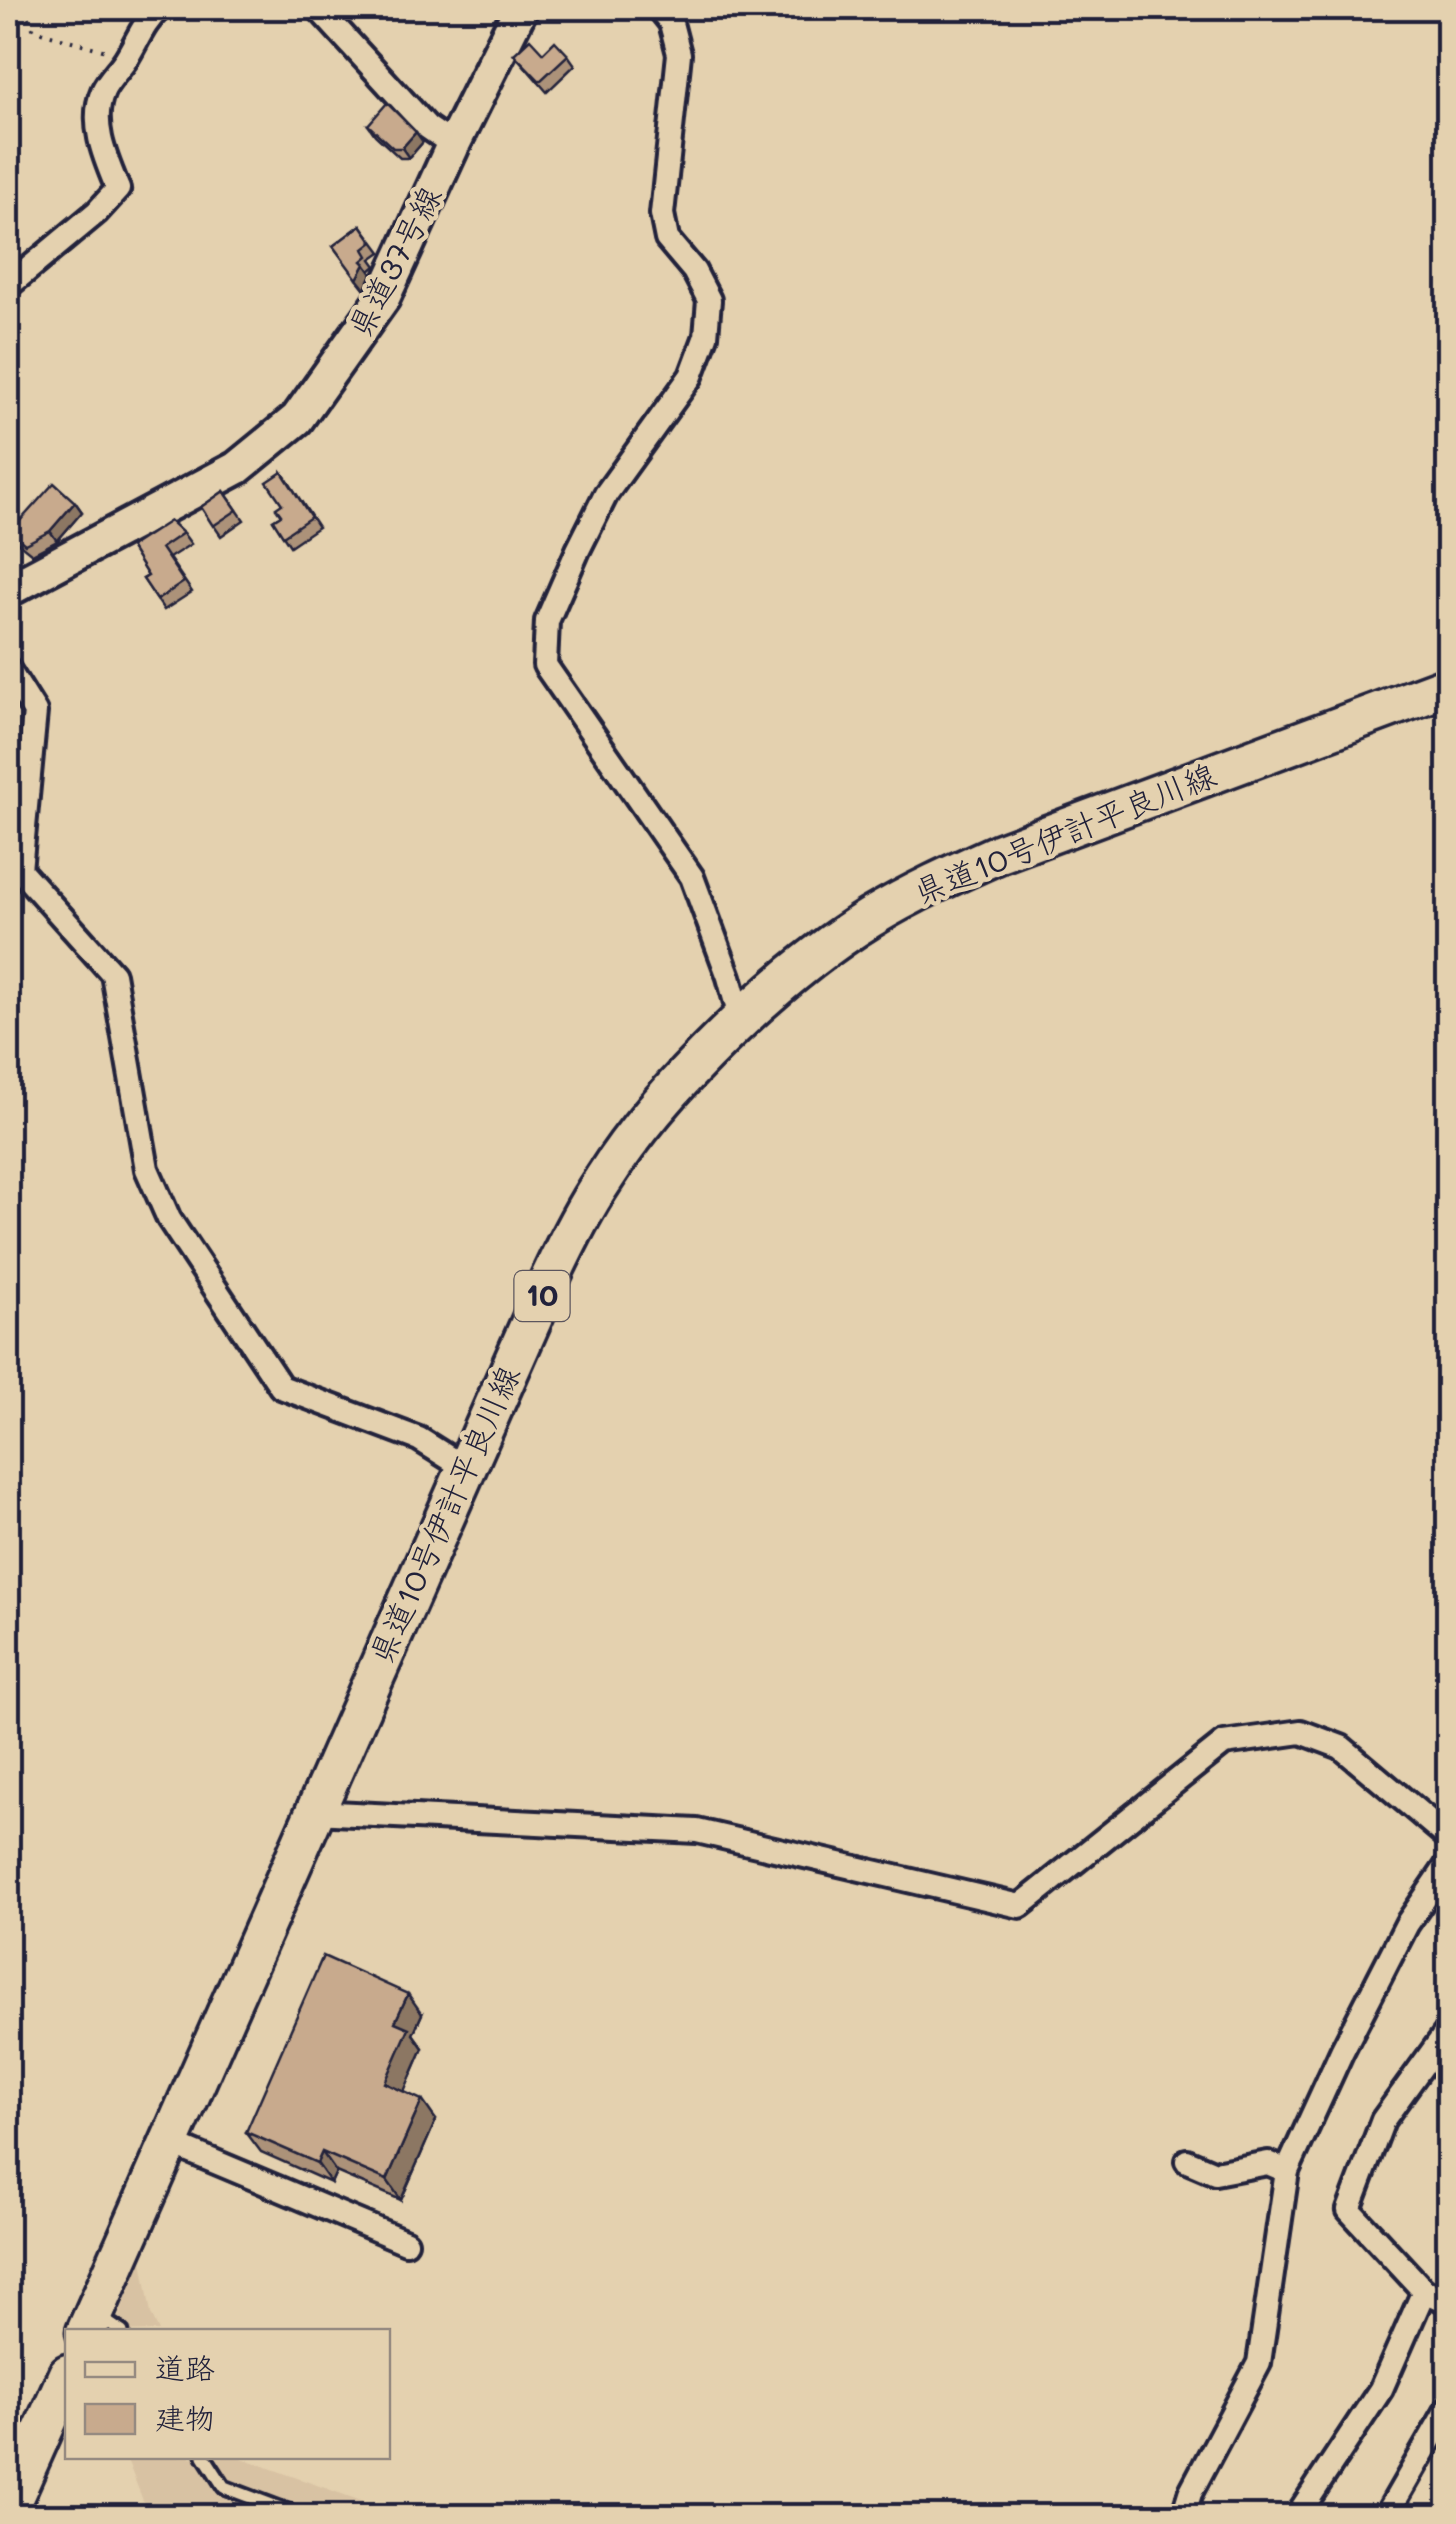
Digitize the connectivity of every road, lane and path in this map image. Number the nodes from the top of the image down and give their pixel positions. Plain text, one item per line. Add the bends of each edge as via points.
1 (23, 8) edge
2 (160, 8) edge
3 (318, 8) edge
4 (521, 8) edge
5 (658, 8) edge
6 (127, 57) junction
7 (453, 145) junction
8 (8, 286) edge
9 (8, 590) edge
10 (8, 670) edge
11 (1448, 686) edge
12 (741, 1021) junction
13 (464, 1468) junction
14 (314, 1812) junction
15 (1448, 1837) edge
16 (1448, 1864) edge
17 (1448, 2030) edge
18 (168, 2142) junction
19 (1187, 2161) dead end
20 (1288, 2171) junction
21 (406, 2242) dead end
22 (1424, 2291) junction
23 (1448, 2302) edge
24 (101, 2326) edge
25 (65, 2381) edge
26 (1448, 2408) edge
27 (206, 2459) edge
28 (8, 2509) edge
29 (301, 2516) edge
30 (1183, 2516) edge
31 (1297, 2516) edge
32 (1386, 2516) edge

1 - 6 path via 34,30
2 - 6 street via 144,22
3 - 7 street via 427,126
4 - 7 main road, 県道37号線
5 - 12 street via 671,22 678,54 662,214 667,239 709,300 706,336 691,376 606,494 578,550 546,620 545,665 692,877
6 - 8 street via 103,90 98,110 118,190
7 - 9 main road, 県道37号線 via 384,298 276,440 237,468
10 - 13 street via 35,712 20,870 113,974 147,1169 169,1219 281,1386 419,1439
11 - 12 main road, 県道10号伊計平良川線 / 10 via 934,882 833,944
12 - 13 main road, 県道10号伊計平良川線 / 10 via 632,1138 604,1178 552,1274
13 - 14 main road, 県道10号伊計平良川線 / 10
14 - 15 street via 697,1831 1020,1906 1224,1743 1301,1732 1341,1748
14 - 18 main road, 県道10号伊計平良川線 / 10
16 - 20 street via 1407,1924
17 - 22 street via 1383,2120 1349,2210
18 - 21 street
18 - 24 main road, 県道10号伊計平良川線 / 10
19 - 20 street via 1215,2173 1268,2163
20 - 30 street via 1259,2364
22 - 23 street
22 - 31 street via 1381,2388
25 - 28 main road
26 - 32 street
27 - 29 lane via 224,2487

